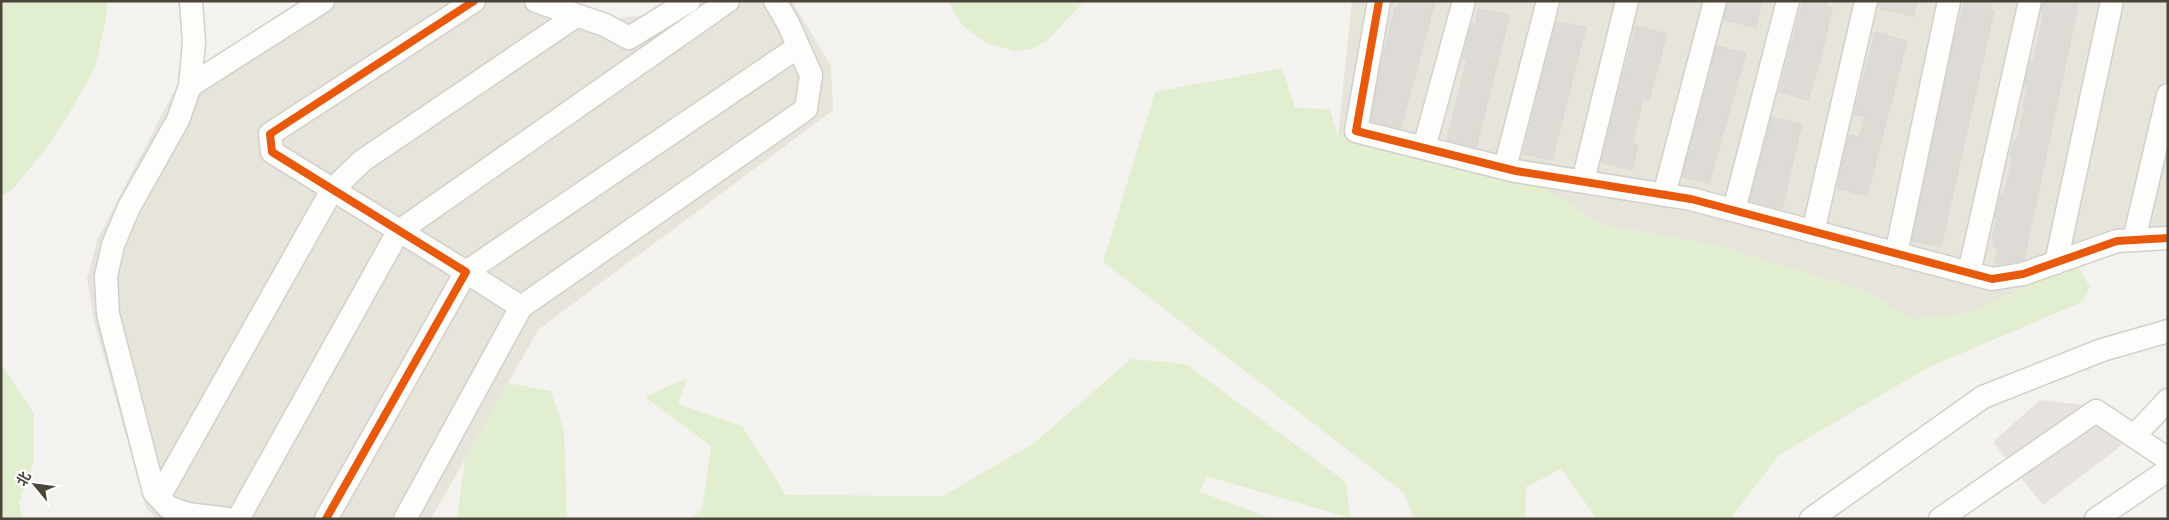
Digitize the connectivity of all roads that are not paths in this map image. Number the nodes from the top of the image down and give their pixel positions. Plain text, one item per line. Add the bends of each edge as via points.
1 (191, 1) edge
2 (323, 1) edge
3 (474, 1) edge
4 (536, 1) edge
5 (689, 1) edge
6 (728, 1) edge
7 (776, 1) edge
8 (1379, 1) edge
9 (1464, 1) edge
10 (1548, 1) edge
11 (1627, 1) edge
12 (1715, 1) edge
13 (1788, 1) edge
14 (1866, 1) edge
15 (1950, 1) edge
16 (2030, 1) edge
17 (2112, 1) edge
18 (576, 16) junction
19 (798, 47) junction
20 (190, 86) junction
21 (2168, 95) edge
22 (1424, 148) junction
23 (1505, 168) junction
24 (1583, 182) junction
25 (332, 190) junction
26 (1664, 195) junction
27 (1734, 210) junction
28 (398, 232) junction
29 (1813, 232) junction
30 (2168, 238) edge
31 (2134, 240) junction
32 (1896, 254) junction
33 (2056, 263) junction
34 (466, 272) junction
35 (1969, 273) junction
36 (521, 308) junction
37 (2168, 331) edge
38 (2168, 400) edge
39 (2134, 436) junction
40 (2168, 459) edge
41 (2168, 470) edge
42 (159, 497) junction
43 (227, 519) edge
44 (238, 519) edge
45 (326, 519) edge
46 (405, 519) edge
47 (1811, 519) edge
48 (1940, 519) edge
49 (2096, 519) edge

1 - 20 street via 194,42
2 - 20 street
3 - 25 street via 270,134 272,152
4 - 18 street
5 - 18 street via 629,38
6 - 28 street
7 - 19 street
8 - 22 street via 1356,131
9 - 22 street
10 - 23 street
11 - 24 street
12 - 26 street
13 - 27 street
14 - 29 street
15 - 32 street
16 - 35 street
17 - 33 street
18 - 25 street via 362,161
19 - 34 street
19 - 36 street via 810,76 806,109
20 - 42 street via 178,120 129,207 113,244 106,276 108,314 154,492
21 - 31 street
22 - 23 street
23 - 24 street
24 - 26 street
25 - 28 street
25 - 42 street
26 - 27 street
27 - 29 street
28 - 34 street
28 - 44 street
29 - 32 street
30 - 31 street
31 - 33 street via 2117,241
32 - 35 street
33 - 35 street via 2023,274 1992,279
34 - 36 street
34 - 45 street
36 - 46 street
37 - 47 street via 2102,350 1983,396
38 - 39 street
39 - 40 street
39 - 48 street via 2096,411
41 - 49 street
42 - 43 street via 168,507 187,514

